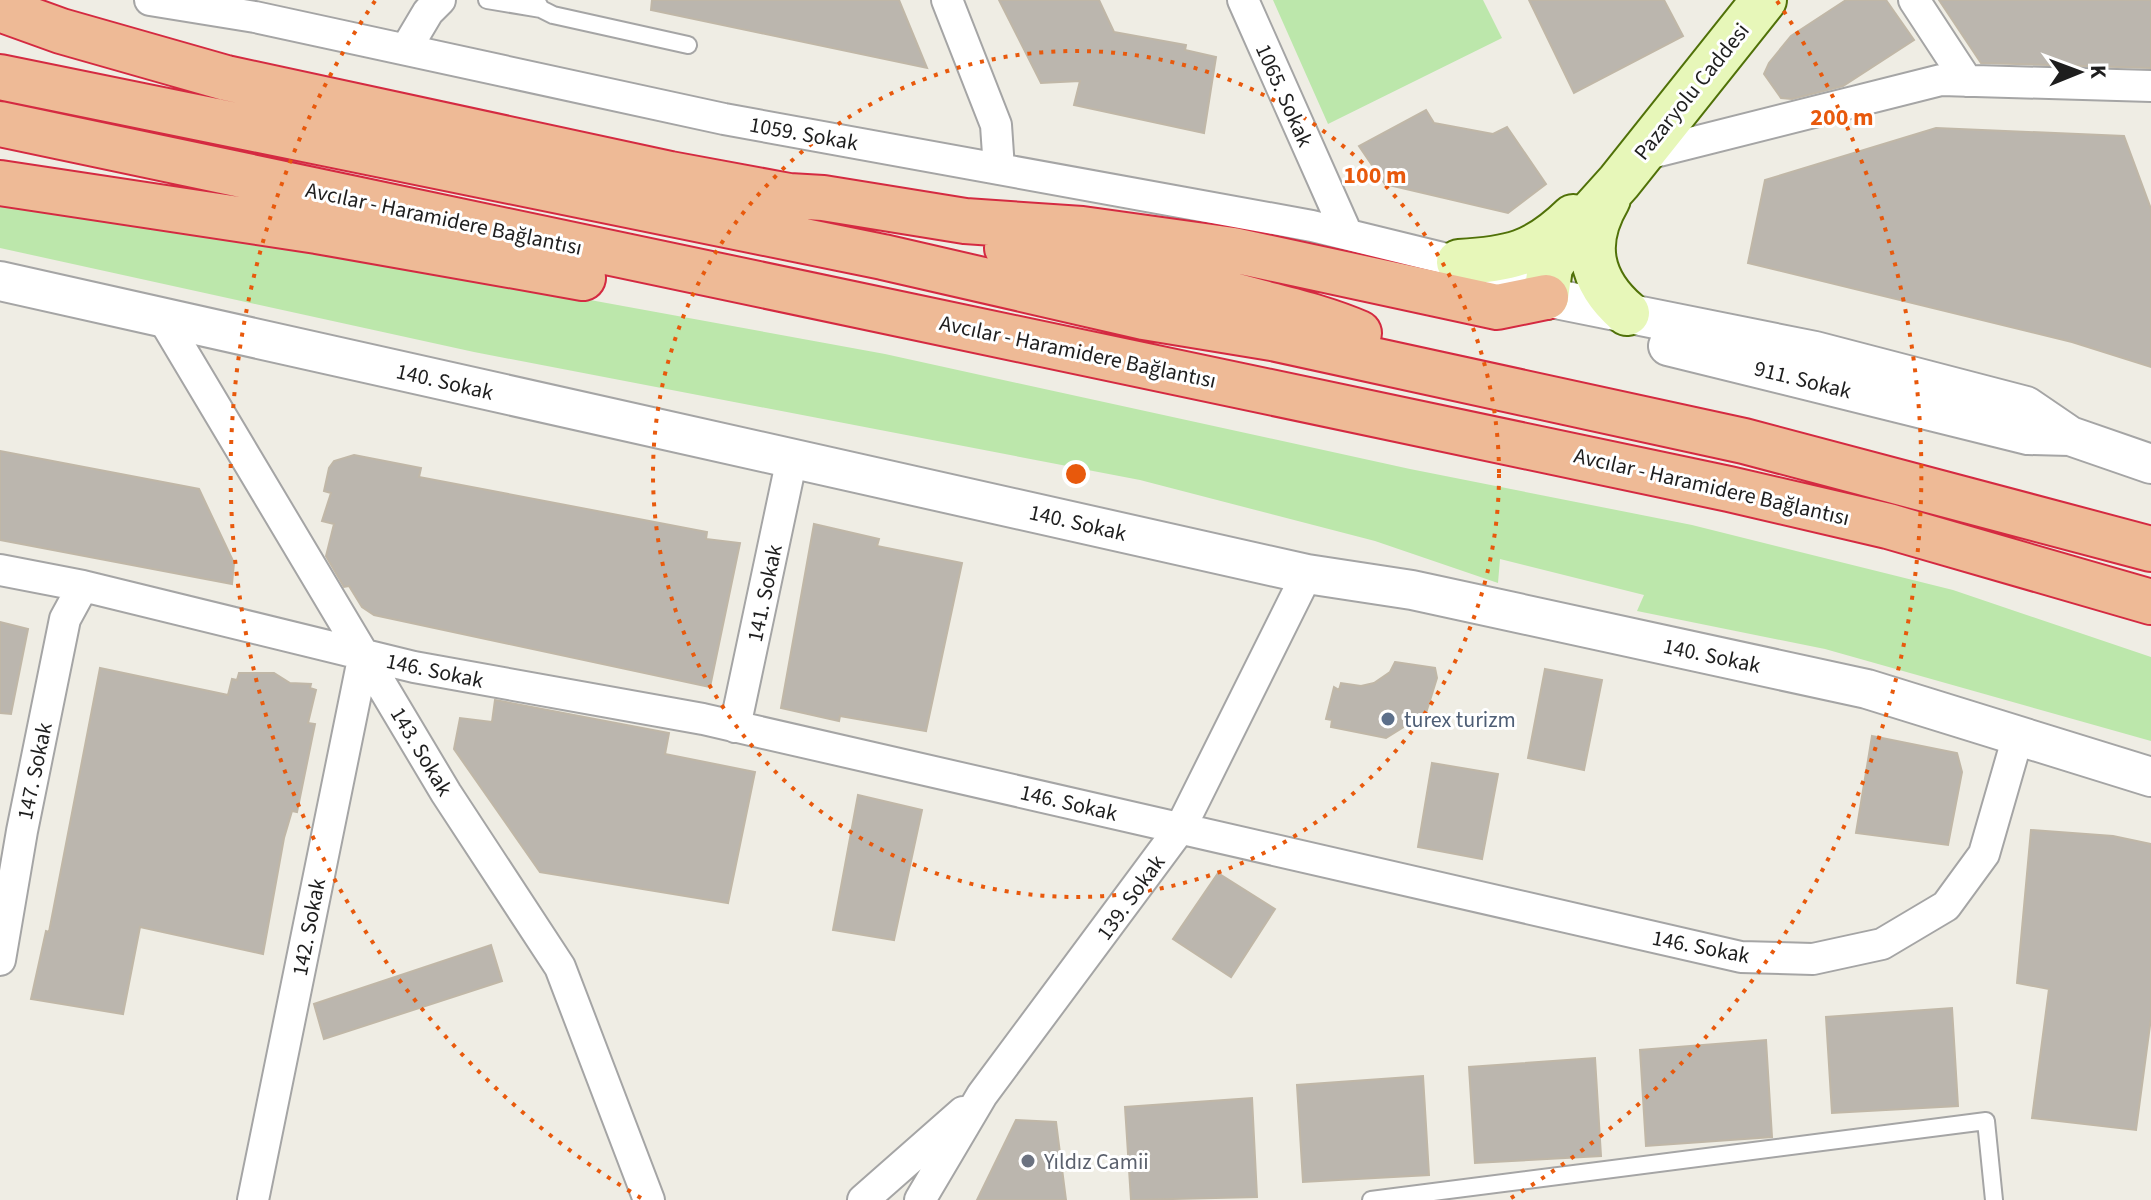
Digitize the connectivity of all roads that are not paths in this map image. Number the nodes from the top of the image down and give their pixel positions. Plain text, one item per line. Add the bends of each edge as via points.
1 (150, 0) edge
2 (440, 0) edge
3 (487, 0) edge
4 (947, 0) edge
5 (1243, 0) edge
6 (1914, 0) edge
7 (538, 4) edge
8 (1756, 4) edge
9 (0, 9) edge
10 (0, 33) edge
11 (688, 45) dead end
12 (406, 49) junction
13 (0, 77) edge
14 (226, 78) junction
15 (1967, 81) junction
16 (2151, 86) edge
17 (0, 124) edge
18 (999, 169) junction
19 (1629, 169) junction
20 (0, 183) edge
21 (789, 196) junction
22 (1347, 234) junction
23 (1459, 262) junction
24 (0, 281) edge
25 (1546, 297) junction
26 (1627, 313) junction
27 (162, 317) junction
28 (940, 322) junction
29 (1435, 374) junction
30 (2070, 436) junction
31 (792, 458) junction
32 (2151, 464) edge
33 (2151, 549) edge
34 (0, 570) edge
35 (1307, 574) junction
36 (83, 586) junction
37 (2151, 602) edge
38 (364, 654) junction
39 (735, 727) junction
40 (2018, 736) junction
41 (2151, 777) edge
42 (1181, 827) junction
43 (0, 960) edge
44 (982, 1095) junction
45 (871, 1193) edge
46 (253, 1200) edge
47 (649, 1200) edge
48 (912, 1200) edge
49 (920, 1200) edge
50 (1371, 1200) edge
51 (1994, 1200) edge

1 - 12 street, 1059. Sokak
2 - 12 street
3 - 7 lane
4 - 18 street via 996,125
5 - 22 street, 1065. Sokak
6 - 15 street
7 - 11 lane via 553,15
8 - 19 main road, Pazaryolu Caddesi
9 - 14 highway
10 - 14 highway
12 - 18 street, 1059. Sokak via 724,119
13 - 29 highway
14 - 21 highway
15 - 16 street
15 - 19 street via 1941,80
17 - 28 highway, Avcılar - Haramidere Bağlantısı
18 - 22 street, 1059. Sokak
19 - 23 main road via 1540,246 1503,260
19 - 25 main road via 1566,241 1550,267
19 - 26 main road via 1600,212 1594,265 1602,290
20 - 28 highway via 317,231 774,317 894,329
21 - 25 highway via 1233,250 1497,307
21 - 29 highway via 827,210 1269,304 1338,324
22 - 23 street, 1059. Sokak
23 - 25 street, 1059. Sokak
24 - 27 street, 140. Sokak
25 - 26 street, 911. Sokak
25 - 30 street, 911. Sokak via 1573,321 1612,332 2013,432
26 - 30 street, 911. Sokak via 1815,351 2012,402
27 - 31 street, 140. Sokak
27 - 38 street, 143. Sokak
28 - 37 highway, Avcılar - Haramidere Bağlantısı via 1729,489 1888,526
29 - 33 highway via 1744,441
30 - 32 street, 911. Sokak
31 - 35 street, 140. Sokak
31 - 39 street, 141. Sokak
34 - 36 street, 146. Sokak
35 - 40 street, 140. Sokak via 1412,590 1867,689
35 - 42 street, 139. Sokak
36 - 38 street, 146. Sokak
36 - 43 street, 147. Sokak via 65,619
38 - 39 street, 146. Sokak
38 - 46 street, 142. Sokak
38 - 47 street, 143. Sokak via 446,793 560,967
39 - 42 street, 146. Sokak
40 - 41 street, 140. Sokak
40 - 42 street, 146. Sokak via 1984,854 1946,906 1882,944 1813,959 1741,957
42 - 44 street, 139. Sokak
44 - 45 street
44 - 49 street, 139. Sokak
45 - 48 street via 891,1181
50 - 51 lane via 1986,1121

